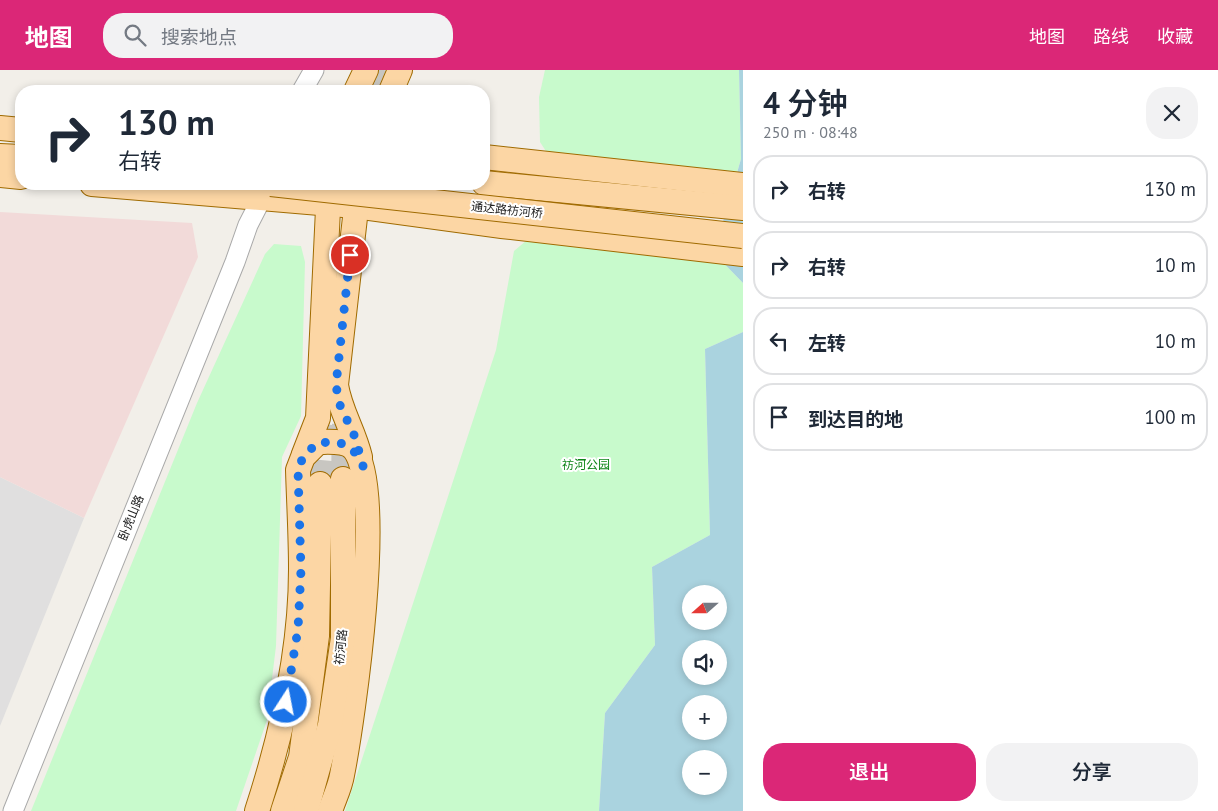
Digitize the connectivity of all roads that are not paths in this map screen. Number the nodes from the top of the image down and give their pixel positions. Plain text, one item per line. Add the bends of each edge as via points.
1 (302, 70) edge
2 (314, 70) edge
3 (366, 70) edge
4 (400, 70) edge
5 (294, 85) edge
6 (305, 85) edge
7 (359, 85) edge
8 (394, 85) edge
9 (0, 111) edge
10 (15, 112) edge
11 (0, 128) edge
12 (15, 129) edge
13 (0, 156) edge
14 (15, 157) edge
15 (490, 158) edge
16 (0, 176) edge
17 (15, 177) edge
18 (490, 184) edge
19 (743, 185) edge
20 (261, 190) edge
21 (271, 190) edge
22 (274, 190) edge
23 (328, 194) edge
24 (358, 195) edge
25 (743, 208) edge
26 (743, 236) edge
27 (743, 254) edge
28 (303, 457) junction
29 (363, 466) junction
30 (12, 811) edge
31 (257, 811) edge
32 (283, 811) edge
33 (306, 811) edge
34 (330, 811) edge

1 - 5 street
2 - 6 street
3 - 7 main road
4 - 8 main road
9 - 10 main road
11 - 12 main road
13 - 14 main road
15 - 19 main road
16 - 17 main road
18 - 25 main road, 通达路祊河桥
20 - 30 street, 卧虎山路 via 232,271
21 - 26 main road, 通达路祊河桥, bridge
22 - 23 main road
23 - 24 main road
23 - 28 main road via 318,418
24 - 27 main road via 502,226
24 - 29 main road via 336,385 339,403 355,437
28 - 29 main road via 318,442 347,443
28 - 31 main road via 298,470 301,570 298,629 275,754
29 - 34 main road via 367,487 367,552 363,634 342,777
32 - 33 main road, 祊河路 via 301,757 332,482 343,638 330,725

